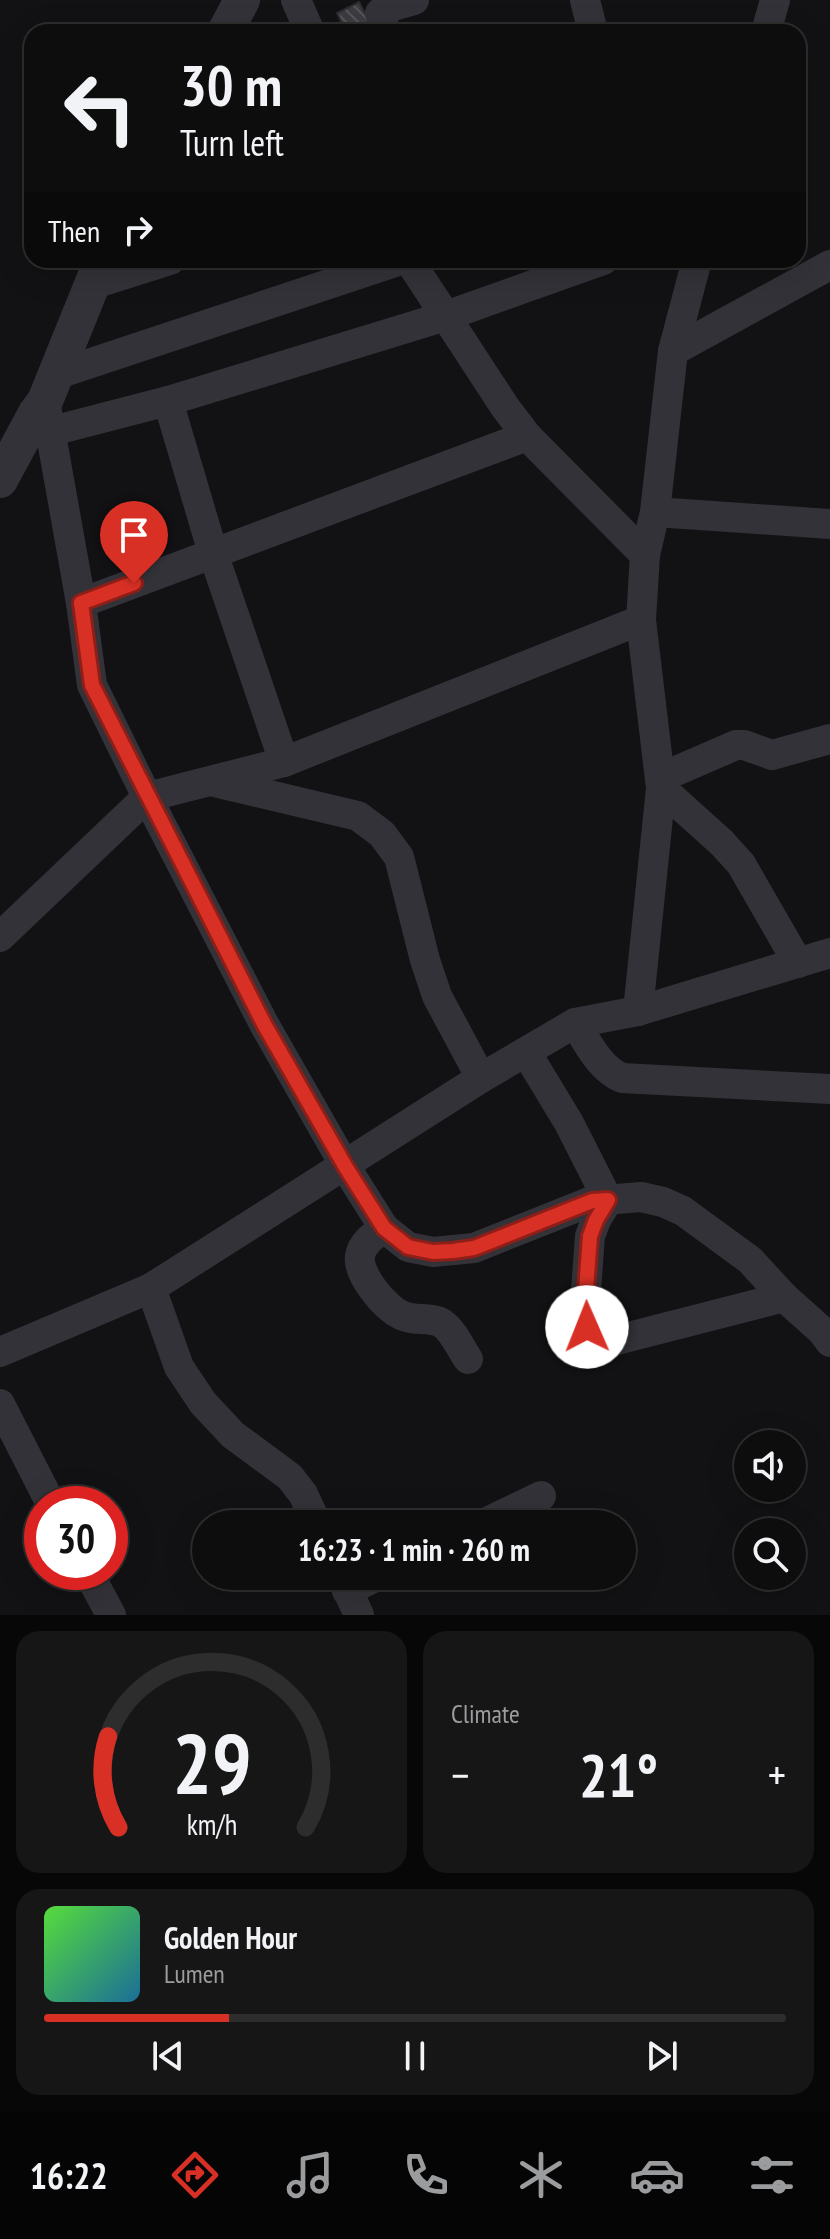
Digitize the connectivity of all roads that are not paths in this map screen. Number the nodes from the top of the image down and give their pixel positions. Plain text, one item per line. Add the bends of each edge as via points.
1 (242, 0) edge
2 (296, 0) edge
3 (414, 0) edge
4 (585, 0) edge
5 (775, 0) edge
6 (229, 24) edge
7 (306, 24) edge
8 (383, 24) edge
9 (591, 24) edge
10 (768, 24) edge
11 (830, 265) edge
12 (121, 268) edge
13 (382, 268) edge
14 (414, 268) edge
15 (581, 268) edge
16 (695, 268) edge
17 (96, 272) edge
18 (446, 316) junction
19 (673, 351) junction
20 (168, 401) junction
21 (36, 413) edge
22 (527, 436) junction
23 (0, 480) edge
24 (655, 512) junction
25 (830, 524) edge
26 (213, 553) junction
27 (645, 555) junction
28 (81, 603) junction
29 (641, 620) junction
30 (830, 739) edge
31 (284, 762) junction
32 (209, 781) junction
33 (660, 783) junction
34 (147, 797) junction
35 (0, 937) edge
36 (830, 953) edge
37 (798, 963) junction
38 (638, 1011) junction
39 (575, 1023) junction
40 (526, 1052) junction
41 (481, 1078) junction
42 (830, 1089) edge
43 (345, 1166) junction
44 (608, 1200) junction
45 (384, 1228) junction
46 (151, 1288) junction
47 (784, 1297) junction
48 (827, 1334) edge
49 (0, 1352) edge
50 (468, 1359) dead end
51 (0, 1404) edge
52 (42, 1486) edge
53 (541, 1496) dead end
54 (310, 1510) edge
55 (512, 1510) edge
56 (98, 1590) edge
57 (111, 1615) edge

1 - 6 street
2 - 7 street
3 - 8 street via 386,8 380,13
4 - 9 street
5 - 10 street
11 - 19 street
12 - 17 street
13 - 21 street
14 - 18 street
15 - 18 street
16 - 19 street
17 - 21 street
18 - 20 street
18 - 22 street
19 - 24 street
20 - 21 street
20 - 26 street
21 - 23 street
21 - 28 street
22 - 26 street
22 - 27 street
24 - 25 street
24 - 27 street
26 - 28 street
26 - 31 street
27 - 29 street
28 - 34 street via 92,685
29 - 31 street
29 - 33 street
30 - 33 street via 772,755 736,745
31 - 32 street
32 - 34 street
32 - 41 street via 358,816 382,834 399,857 437,996
33 - 37 street via 741,864
33 - 38 street
34 - 35 street
34 - 43 street via 264,1024
36 - 37 street
37 - 38 street
38 - 39 street
39 - 40 street
39 - 42 street via 602,1065 622,1078
40 - 41 street
40 - 44 street
41 - 43 street
43 - 45 street
43 - 46 street
44 - 45 street via 592,1201 474,1248 453,1251 408,1247
44 - 47 street via 641,1197 683,1211 750,1260
44 - 47 street via 590,1236 584,1317 605,1343
45 - 50 street via 368,1240 360,1257 363,1272 383,1303 413,1320 440,1322
46 - 49 street
46 - 54 street via 179,1367 203,1403 233,1435 290,1477
47 - 48 street
51 - 52 street
53 - 55 street
56 - 57 street

